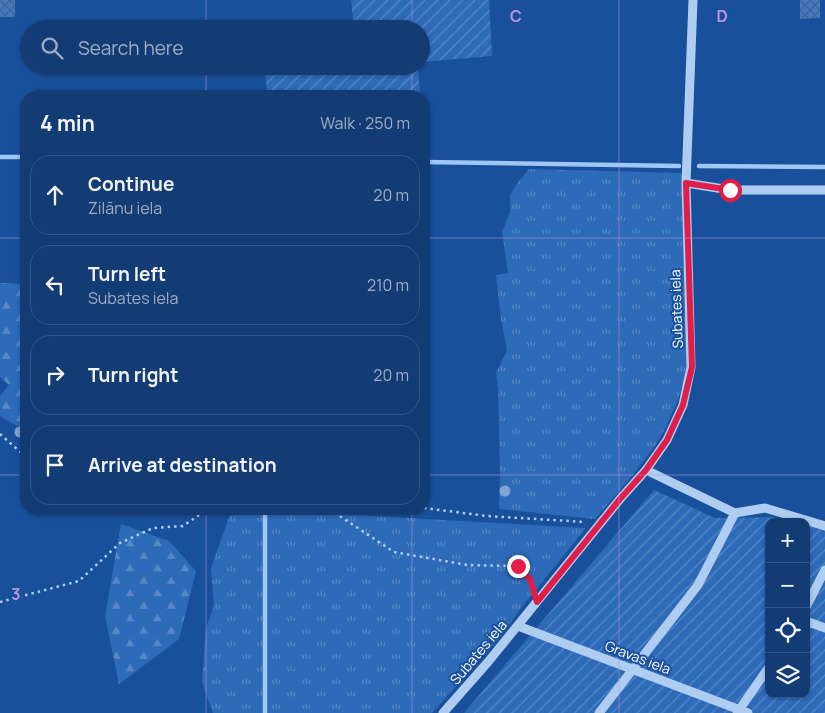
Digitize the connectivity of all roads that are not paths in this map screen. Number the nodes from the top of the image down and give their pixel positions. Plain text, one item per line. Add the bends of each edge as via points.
1 (693, 0) edge
2 (686, 183) junction
3 (825, 190) edge
4 (646, 470) junction
5 (735, 513) junction
6 (825, 526) edge
7 (825, 570) edge
8 (810, 599) edge
9 (810, 622) edge
10 (518, 626) junction
11 (825, 628) edge
12 (633, 670) junction
13 (765, 673) edge
14 (738, 711) edge
15 (443, 713) edge
16 (599, 713) edge
17 (748, 713) edge

1 - 2 street, Subates iela
2 - 3 street via 730,190
2 - 4 street, Subates iela via 692,367 683,405 667,440
4 - 5 street
4 - 10 street, Subates iela
5 - 6 street via 764,508
5 - 12 street via 698,585
7 - 8 street
9 - 11 street
10 - 12 street, Gravas iela
10 - 15 street, Subates iela
12 - 14 street, Gravas iela
12 - 16 street
13 - 14 street
14 - 17 street, Gravas iela

